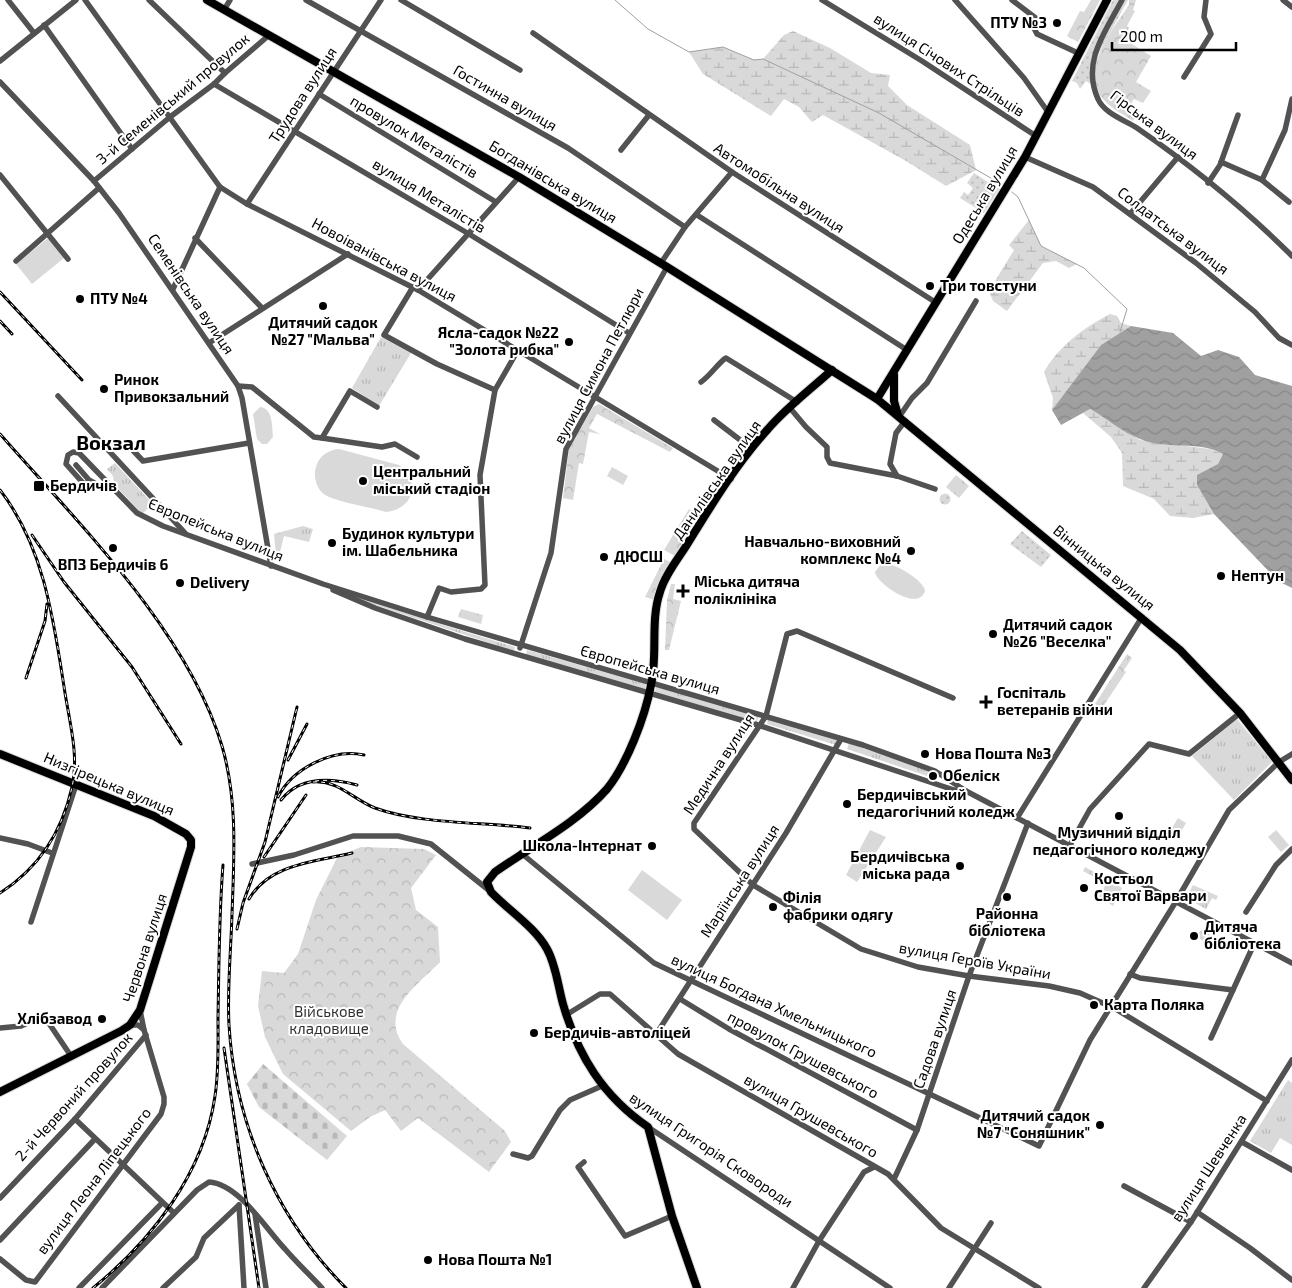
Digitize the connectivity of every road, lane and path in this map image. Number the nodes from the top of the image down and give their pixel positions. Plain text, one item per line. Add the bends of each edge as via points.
1 (9, 0) edge
2 (76, 0) edge
3 (85, 0) edge
4 (149, 0) edge
5 (207, 0) edge
6 (230, 0) edge
7 (306, 0) edge
8 (381, 0) edge
9 (401, 0) edge
10 (822, 0) edge
11 (956, 0) edge
12 (1012, 0) edge
13 (1107, 0) edge
14 (1122, 0) edge
15 (1206, 0) edge
16 (1283, 0) edge
17 (1292, 7) edge
18 (224, 10) junction
19 (44, 25) junction
20 (360, 30) junction
21 (533, 32) dead end
22 (34, 33) junction
23 (268, 36) junction
24 (1078, 54) junction
25 (0, 61) edge
26 (520, 70) dead end
27 (334, 71) junction
28 (225, 73) junction
29 (1184, 77) dead end
30 (0, 82) edge
31 (214, 84) junction
32 (319, 94) junction
33 (1292, 99) edge
34 (1048, 112) junction
35 (649, 115) junction
36 (1238, 115) dead end
37 (170, 117) junction
38 (294, 130) junction
39 (1036, 136) junction
40 (132, 148) junction
41 (621, 150) dead end
42 (1025, 157) junction
43 (1178, 158) junction
44 (1221, 162) junction
45 (732, 172) junction
46 (0, 175) edge
47 (519, 177) junction
48 (1262, 180) junction
49 (94, 181) junction
50 (1208, 183) junction
51 (220, 187) junction
52 (99, 188) junction
53 (496, 202) junction
54 (1289, 202) dead end
55 (247, 204) junction
56 (1130, 214) junction
57 (697, 215) junction
58 (685, 227) junction
59 (49, 233) junction
60 (468, 234) junction
61 (195, 238) junction
62 (348, 254) junction
63 (1292, 256) edge
64 (68, 259) dead end
65 (16, 261) dead end
66 (664, 265) junction
67 (416, 288) junction
68 (173, 289) junction
69 (976, 301) dead end
70 (935, 302) junction
71 (262, 308) junction
72 (629, 333) junction
73 (210, 343) junction
74 (1292, 345) edge
75 (518, 350) junction
76 (907, 350) junction
77 (832, 370) junction
78 (895, 371) junction
79 (701, 382) dead end
80 (238, 386) junction
81 (884, 388) junction
82 (495, 390) junction
83 (866, 392) junction
84 (892, 392) junction
85 (58, 396) dead end
86 (594, 397) junction
87 (880, 402) junction
88 (794, 405) junction
89 (376, 408) dead end
90 (902, 419) junction
91 (714, 420) dead end
92 (322, 438) junction
93 (126, 443) dead end
94 (249, 443) junction
95 (752, 449) junction
96 (417, 457) dead end
97 (84, 458) junction
98 (73, 467) junction
99 (898, 476) junction
100 (731, 479) junction
101 (109, 486) junction
102 (935, 489) dead end
103 (187, 536) junction
104 (271, 566) junction
105 (323, 584) junction
106 (1142, 617) junction
107 (427, 618) junction
108 (521, 646) junction
109 (518, 654) junction
110 (652, 684) junction
111 (649, 694) junction
112 (953, 698) dead end
113 (1240, 714) junction
114 (766, 716) junction
115 (758, 725) junction
116 (842, 738) junction
117 (836, 749) junction
118 (0, 754) edge
119 (1292, 754) edge
120 (1279, 762) junction
121 (1292, 780) edge
122 (76, 785) junction
123 (966, 792) junction
124 (1017, 818) junction
125 (1028, 823) junction
126 (693, 827) joint
127 (0, 838) edge
128 (1070, 845) junction
129 (1292, 849) edge
130 (52, 853) junction
131 (190, 853) joint
132 (521, 854) junction
133 (252, 864) dead end
134 (495, 872) junction
135 (471, 876) junction
136 (753, 885) junction
137 (491, 892) junction
138 (1175, 903) junction
139 (1246, 912) dead end
140 (31, 922) dead end
141 (1254, 944) junction
142 (1292, 963) edge
143 (1130, 974) junction
144 (970, 976) junction
145 (691, 982) junction
146 (1233, 990) junction
147 (680, 998) junction
148 (1110, 1006) junction
149 (140, 1010) junction
150 (566, 1015) junction
151 (130, 1025) junction
152 (0, 1028) edge
153 (145, 1033) junction
154 (655, 1036) junction
155 (1211, 1038) dead end
156 (71, 1056) junction
157 (1292, 1060) edge
158 (602, 1086) junction
159 (0, 1092) edge
160 (929, 1093) junction
161 (1267, 1101) junction
162 (75, 1119) junction
163 (648, 1127) junction
164 (917, 1130) junction
165 (94, 1140) junction
166 (1242, 1142) junction
167 (513, 1154) dead end
168 (584, 1162) dead end
169 (122, 1166) junction
170 (874, 1167) junction
171 (1292, 1170) edge
172 (894, 1178) junction
173 (1124, 1186) dead end
174 (0, 1198) edge
175 (238, 1198) junction
176 (162, 1203) junction
177 (239, 1205) junction
178 (1197, 1212) junction
179 (255, 1213) junction
180 (174, 1214) junction
181 (672, 1216) junction
182 (1191, 1222) junction
183 (990, 1223) dead end
184 (0, 1240) edge
185 (819, 1241) junction
186 (974, 1249) junction
187 (0, 1259) edge
188 (1292, 1280) edge
189 (79, 1288) edge
190 (102, 1288) edge
191 (163, 1288) edge
192 (244, 1288) edge
193 (266, 1288) edge
194 (322, 1288) edge
195 (697, 1288) edge
196 (793, 1288) edge
197 (890, 1288) edge
198 (949, 1288) edge
199 (1039, 1288) edge
200 (1144, 1288) edge

1 - 22 street
2 - 19 street
3 - 37 street, Новоіванівська вулиця
4 - 28 street
5 - 18 main road, Богданівська вулиця
6 - 18 street
7 - 20 street, Гостинна вулиця
8 - 20 street, Трудова вулиця
9 - 26 street
10 - 39 street, вулиця Січових Стрільців
11 - 34 street via 1024,78
12 - 24 street via 1038,20 1034,28 1037,34
13 - 24 main road, Одеська вулиця
14 - 43 street, Гірська вулиця via 1092,60 1098,99 1112,113
15 - 29 street via 1204,17 1211,34
16 - 17 street
18 - 23 main road, Богданівська вулиця
19 - 22 street
19 - 40 street
20 - 27 street, Трудова вулиця
20 - 58 street, Гостинна вулиця via 568,148
21 - 35 street, Автомобільна вулиця
22 - 25 street
23 - 27 main road, Богданівська вулиця
23 - 28 street, 3-й Семенівський провулок
24 - 34 main road, Одеська вулиця
27 - 32 street, Трудова вулиця
27 - 47 main road, Богданівська вулиця
28 - 31 street, 3-й Семенівський провулок
30 - 49 street, Семенівська вулиця
31 - 37 street, 3-й Семенівський провулок
31 - 38 street, вулиця Металістів
32 - 38 street, Трудова вулиця
32 - 53 street, провулок Металістів
33 - 48 street via 1285,130
34 - 39 main road, Одеська вулиця
35 - 41 street
35 - 45 street, Автомобільна вулиця
36 - 44 street
37 - 40 street, 3-й Семенівський провулок
37 - 51 street, Новоіванівська вулиця
38 - 55 street, Трудова вулиця
38 - 60 street, вулиця Металістів
39 - 42 main road, Одеська вулиця
40 - 49 street, 3-й Семенівський провулок
42 - 56 street, Солдатська вулиця via 1093,186
42 - 70 main road, Одеська вулиця
43 - 50 street, Гірська вулиця
43 - 56 street
44 - 48 street
44 - 50 street
45 - 57 street, вулиця Симона Петлюри
45 - 70 street, Автомобільна вулиця
46 - 59 street
47 - 53 street
47 - 66 main road, Богданівська вулиця
48 - 54 street
49 - 52 street, Семенівська вулиця
50 - 63 street, Гірська вулиця via 1258,222
51 - 55 street, Новоіванівська вулиця
51 - 61 street
52 - 59 street
52 - 68 street, Семенівська вулиця
53 - 60 street
55 - 62 street, Новоіванівська вулиця
56 - 74 street, Солдатська вулиця via 1196,263 1255,312 1279,338
57 - 58 street, вулиця Симона Петлюри
57 - 76 street
58 - 66 street, вулиця Симона Петлюри
59 - 64 street
59 - 65 street
60 - 67 street
60 - 72 street, вулиця Металістів
61 - 68 street
61 - 71 street
62 - 67 street, Новоіванівська вулиця
62 - 71 street
66 - 72 street, вулиця Симона Петлюри
66 - 77 main road, Богданівська вулиця
67 - 75 street, Новоіванівська вулиця
67 - 82 street via 384,335
68 - 73 street, Семенівська вулиця
69 - 90 street via 927,383 912,398
70 - 76 main road, Одеська вулиця
71 - 73 street
72 - 86 street, вулиця Симона Петлюри
73 - 80 street, Семенівська вулиця
75 - 82 street
75 - 86 street, Новоіванівська вулиця
76 - 78 main road, Одеська вулиця
77 - 83 main road, Богданівська вулиця
77 - 88 main road, Данилівська вулиця
78 - 81 main road, Одеська вулиця
78 - 84 main road
79 - 88 street via 726,358
80 - 92 street via 252,387 314,437
80 - 94 street, Семенівська вулиця
81 - 83 main road via 876,393
81 - 87 main road, Одеська вулиця
82 - 107 street via 480,475 485,585 481,589 452,592 439,588
83 - 87 main road, Богданівська вулиця
84 - 87 main road via 891,401
84 - 90 main road
85 - 103 street
86 - 100 street, Новоіванівська вулиця
86 - 108 street, вулиця Симона Петлюри via 566,450 551,553
87 - 90 main road, Вінницька вулиця
88 - 95 main road, Данилівська вулиця
88 - 99 street via 809,430 827,447 826,457 830,463
89 - 92 street via 350,391
90 - 99 street via 890,464
90 - 106 main road, Вінницька вулиця
91 - 95 street
92 - 96 street via 382,447 395,444
93 - 94 street via 143,461
94 - 104 street, Семенівська вулиця
95 - 100 main road, Данилівська вулиця
97 - 98 street
97 - 98 street via 76,452 68,455 66,464
97 - 101 street, Європейська вулиця
98 - 101 street via 84,484
99 - 102 street
100 - 110 main road, Данилівська вулиця via 660,591
101 - 103 street, Європейська вулиця via 143,516
103 - 104 street, Європейська вулиця
104 - 105 street, Європейська вулиця
105 - 107 street, Європейська вулиця
105 - 109 street, Європейська вулиця via 375,608
106 - 113 main road, Вінницька вулиця via 1180,650
106 - 124 street
107 - 108 street, Європейська вулиця
108 - 109 street, вулиця Симона Петлюри
108 - 110 street, Європейська вулиця
109 - 111 street, Європейська вулиця
110 - 111 main road, Данилівська вулиця
110 - 114 street, Європейська вулиця
111 - 115 street, Європейська вулиця
111 - 132 main road, Данилівська вулиця via 625,759 607,788 580,813
112 - 114 street via 797,631 787,634
113 - 120 main road, Вінницька вулиця
113 - 128 street via 1189,754 1149,744 1090,809
114 - 115 street, Медична вулиця
114 - 116 street, Європейська вулиця
115 - 117 street, Європейська вулиця
115 - 126 street, Медична вулиця
116 - 117 street, Маріїнська вулиця
116 - 123 street, Європейська вулиця via 936,771
117 - 123 street, Європейська вулиця
117 - 136 street, Маріїнська вулиця
118 - 122 main road, Низгірецька вулиця
119 - 120 street
120 - 121 main road, Вінницька вулиця
120 - 138 street via 1229,810
122 - 130 street
122 - 131 main road, Низгірецька вулиця via 154,816 183,832 191,840
123 - 124 street, Європейська вулиця
124 - 125 street, Європейська вулиця
125 - 128 street, Європейська вулиця
125 - 144 street, Садова вулиця
126 - 136 street, вулиця Героїв України
127 - 130 street
128 - 138 street, Європейська вулиця
129 - 139 street via 1276,865
130 - 140 street
131 - 149 main road, Червона вулиця
132 - 134 main road, Данилівська вулиця
132 - 145 street, вулиця Богдана Хмельницького via 654,963
133 - 135 street, вулиця Григорія Сковороди via 294,856 353,836 398,836 431,844
134 - 135 street via 483,879
134 - 137 main road via 487,882
135 - 137 street, вулиця Григорія Сковороди
136 - 144 street, вулиця Героїв України via 861,949 918,967
136 - 145 street, Маріїнська вулиця
137 - 150 main road, вулиця Григорія Сковороди via 547,948
138 - 141 street, Європейська вулиця
138 - 143 street
141 - 142 street, Європейська вулиця
141 - 146 street
143 - 146 street
143 - 148 street
144 - 148 street, вулиця Героїв України via 1049,986 1080,993
144 - 160 street, Садова вулиця
145 - 147 street, Маріїнська вулиця
145 - 160 street, вулиця Богдана Хмельницького
146 - 155 street
147 - 154 street, Маріїнська вулиця
147 - 164 street, провулок Грушевського via 729,1030
148 - 160 street, вулиця Богдана Хмельницького via 1039,1146
148 - 161 street, вулиця Героїв України
149 - 151 main road, Червона вулиця
149 - 153 street, вулиця Леона Ліпецького
150 - 154 street, вулиця Грушевського via 600,994 610,994
150 - 158 main road, вулиця Григорія Сковороди via 578,1046
151 - 153 street via 138,1025
151 - 156 main road, Червона вулиця
152 - 156 street via 21,1026 44,1016
153 - 162 street, 2-й Червоний провулок
153 - 169 street, вулиця Леона Ліпецького via 164,1104
154 - 170 street, вулиця Грушевського via 678,1054
156 - 159 main road, Червона вулиця
157 - 161 street, вулиця Шевченка
158 - 163 main road, вулиця Григорія Сковороди via 627,1113
158 - 167 street via 570,1100 560,1110 532,1156
160 - 164 street, Садова вулиця
161 - 166 street, вулиця Шевченка
162 - 165 street
162 - 174 street, 2-й Червоний провулок
163 - 181 main road
163 - 185 street, вулиця Григорія Сковороди
164 - 172 street, Садова вулиця
165 - 169 street
165 - 184 street
166 - 171 street
166 - 178 street, вулиця Шевченка
168 - 181 street via 578,1167 625,1236
169 - 176 street
169 - 187 street, вулиця Леона Ліпецького via 35,1282 30,1282
170 - 172 street, вулиця Грушевського
170 - 185 street via 864,1172
172 - 186 street, вулиця Грушевського via 941,1228
173 - 182 street
175 - 177 street
175 - 179 street
175 - 180 street via 216,1182 209,1182
176 - 180 street
176 - 189 street
177 - 191 street via 210,1232 196,1257
177 - 192 street
178 - 182 street, вулиця Шевченка
178 - 188 street
179 - 193 street
179 - 194 street
180 - 190 street
181 - 195 main road
182 - 200 street, вулиця Шевченка
183 - 186 street
185 - 196 street
185 - 197 street, вулиця Григорія Сковороди
186 - 198 street
186 - 199 street, вулиця Грушевського

